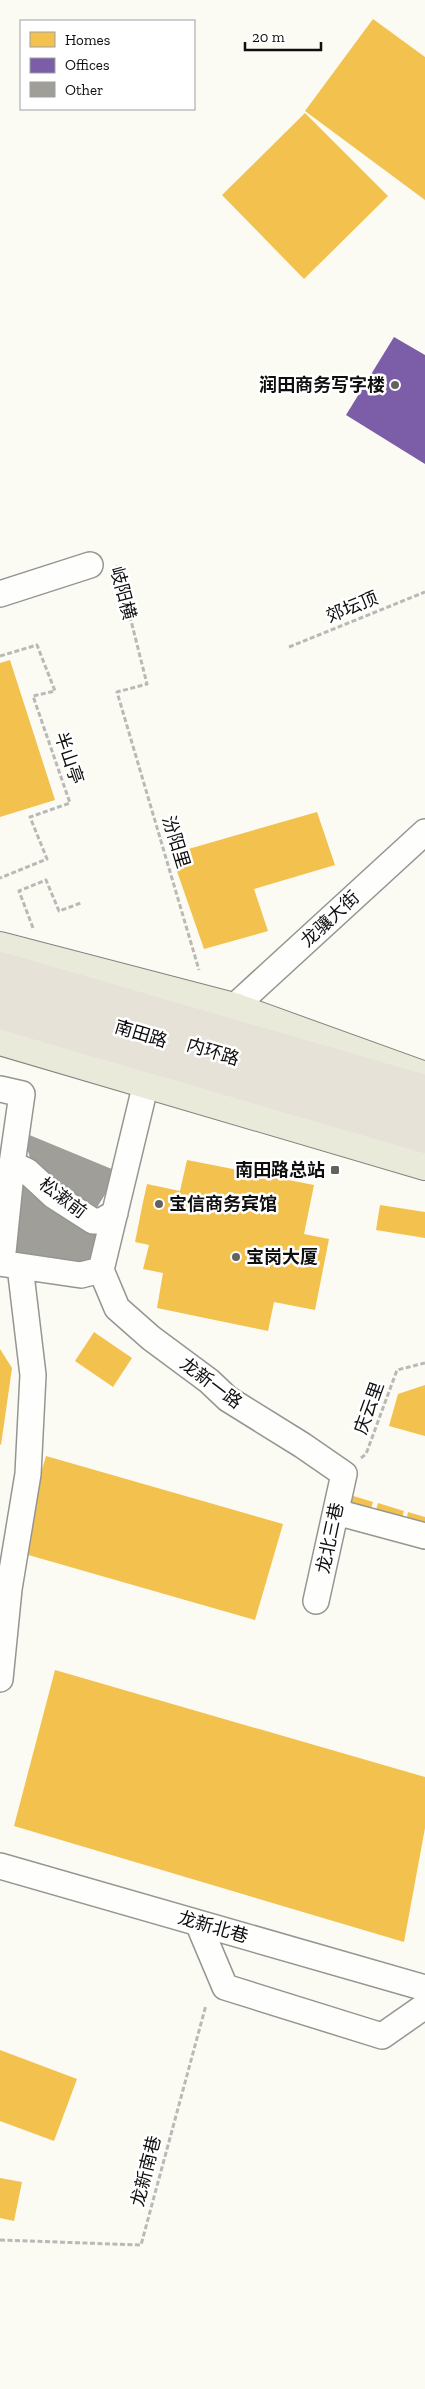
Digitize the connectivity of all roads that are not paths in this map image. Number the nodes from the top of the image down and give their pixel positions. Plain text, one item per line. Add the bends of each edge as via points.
1 (90, 565) road end
2 (0, 594) edge
3 (425, 832) edge
4 (0, 946) edge
5 (0, 966) edge
6 (0, 992) edge
7 (234, 1007) junction
8 (0, 1015) edge
9 (0, 1041) edge
10 (425, 1076) edge
11 (146, 1083) junction
12 (0, 1089) edge
13 (425, 1089) edge
14 (425, 1118) edge
15 (425, 1139) edge
16 (12, 1164) junction
17 (425, 1166) edge
18 (115, 1213) junction
19 (103, 1263) junction
20 (7, 1264) edge
21 (344, 1474) joint
22 (336, 1512) junction
23 (425, 1536) edge
24 (316, 1601) dead end
25 (0, 1679) edge
26 (0, 1866) edge
27 (198, 1923) junction
28 (425, 1988) edge
29 (425, 2006) edge

1 - 2 street, 岐阳横
3 - 7 street, 龙骧大街
4 - 7 main road
5 - 13 highway
6 - 14 highway, 内环路
7 - 10 main road
8 - 15 highway, 内环路
9 - 11 main road
11 - 17 main road
11 - 18 street
12 - 16 street, 松漱前 via 22,1094
16 - 18 street, 松漱前 via 27,1171 54,1196 93,1221 101,1221
16 - 20 street, 松漱前
18 - 19 street
19 - 20 street via 81,1275
19 - 21 street, 龙新一路 via 117,1308 150,1338 228,1399
20 - 25 street, 松漱前 via 32,1375 28,1474 9,1589
21 - 22 street, 龙北三巷
22 - 23 street
22 - 24 street, 龙北三巷
26 - 27 street, 龙新北巷
27 - 28 street, 龙新北巷
27 - 29 street via 225,1988 382,2036

